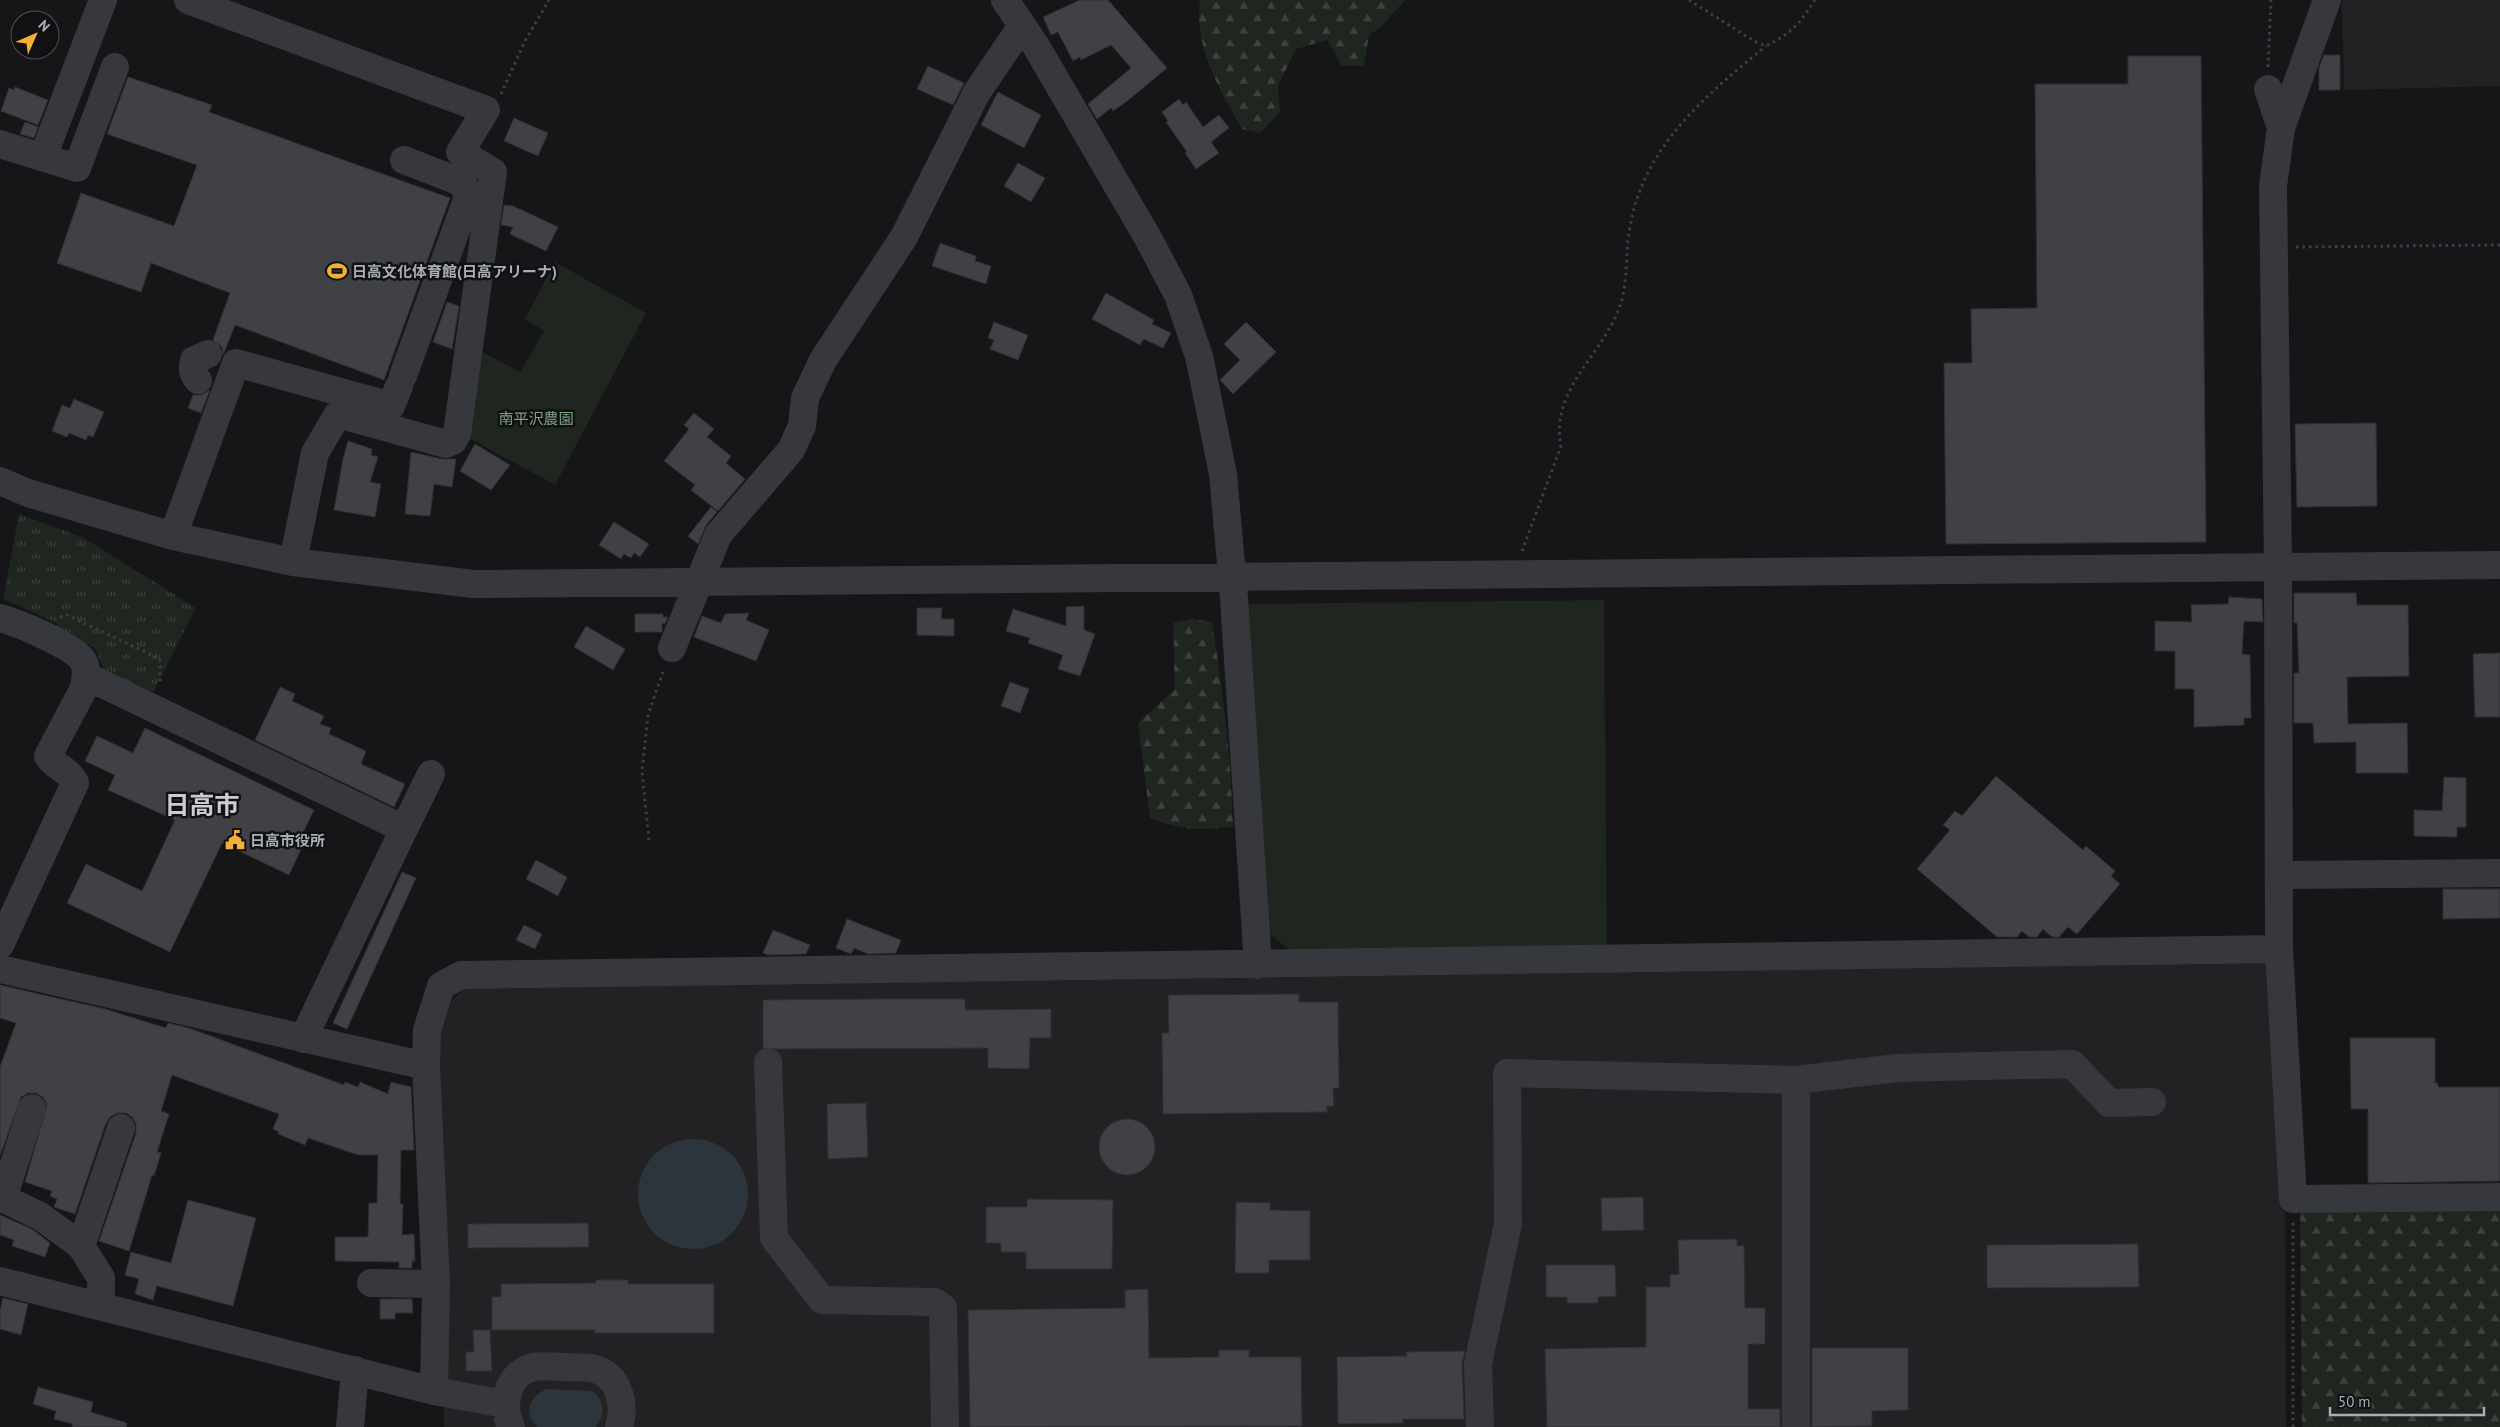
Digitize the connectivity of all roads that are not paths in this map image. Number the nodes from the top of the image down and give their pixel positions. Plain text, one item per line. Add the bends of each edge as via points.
1 (103, 0) edge
2 (188, 0) edge
3 (1005, 0) edge
4 (2327, 0) edge
5 (1022, 26) junction
6 (116, 66) dead end
7 (2268, 89) road end
8 (2281, 128) junction
9 (0, 144) edge
10 (44, 157) junction
11 (404, 160) dead end
12 (222, 359) junction
13 (212, 385) junction
14 (0, 481) edge
15 (173, 536) junction
16 (293, 562) junction
17 (2500, 565) edge
18 (2278, 568) junction
19 (1232, 577) junction
20 (699, 581) junction
21 (0, 618) edge
22 (672, 648) road end
23 (86, 676) junction
24 (431, 774) dead end
25 (404, 829) junction
26 (2500, 872) edge
27 (2279, 875) junction
28 (0, 945) edge
29 (2279, 949) junction
30 (1258, 965) junction
31 (0, 969) edge
32 (304, 1039) junction
33 (768, 1062) dead end
34 (426, 1066) junction
35 (1796, 1080) junction
36 (2152, 1102) dead end
37 (32, 1108) dead end
38 (121, 1128) dead end
39 (2, 1197) edge
40 (2500, 1197) edge
41 (81, 1246) junction
42 (0, 1281) edge
43 (371, 1282) dead end
44 (436, 1284) junction
45 (101, 1306) junction
46 (354, 1370) junction
47 (434, 1391) junction
48 (508, 1416) edge
49 (350, 1427) edge
50 (619, 1427) edge
51 (945, 1427) edge
52 (1480, 1427) edge
53 (1796, 1427) edge

1 - 10 street
2 - 16 street via 486,110 460,152 493,172 458,434 446,444 338,414 315,453
3 - 5 street
4 - 8 street
5 - 19 street via 1178,295 1199,356 1212,410 1223,474
5 - 20 street via 977,92 904,237 823,360 805,398 802,426 791,450 718,535
6 - 10 street via 77,168
7 - 8 street
8 - 18 street via 2273,186
9 - 10 street
11 - 12 street via 463,183 468,197 391,406
12 - 13 street
12 - 13 street via 194,360 194,376
13 - 15 street
14 - 15 street via 28,493
15 - 16 street
16 - 20 street via 474,584
17 - 18 street
18 - 19 street
18 - 27 street
19 - 20 street
19 - 30 street
20 - 22 street
21 - 23 street via 72,650 84,662
23 - 25 street
23 - 28 street via 84,688 48,756 53,764 72,774 75,782
24 - 25 street
25 - 32 street
26 - 27 street
27 - 29 street
29 - 30 street
29 - 40 street via 2293,1199
30 - 34 street via 461,976 441,986 427,1030
31 - 32 street
32 - 34 street
33 - 51 street via 774,1238 822,1300 935,1302 943,1308
34 - 44 street
35 - 36 street via 1897,1068 2072,1064 2108,1103
35 - 52 street via 1507,1073 1508,1224 1478,1364
35 - 53 street
37 - 39 street
38 - 41 street
39 - 41 street via 40,1216
41 - 45 street via 101,1278
42 - 45 street
43 - 44 street
44 - 47 street
45 - 46 street
46 - 47 street
46 - 49 street
47 - 48 street
48 - 50 street via 507,1394 526,1370 535,1366 592,1368 610,1378 617,1388 622,1407

